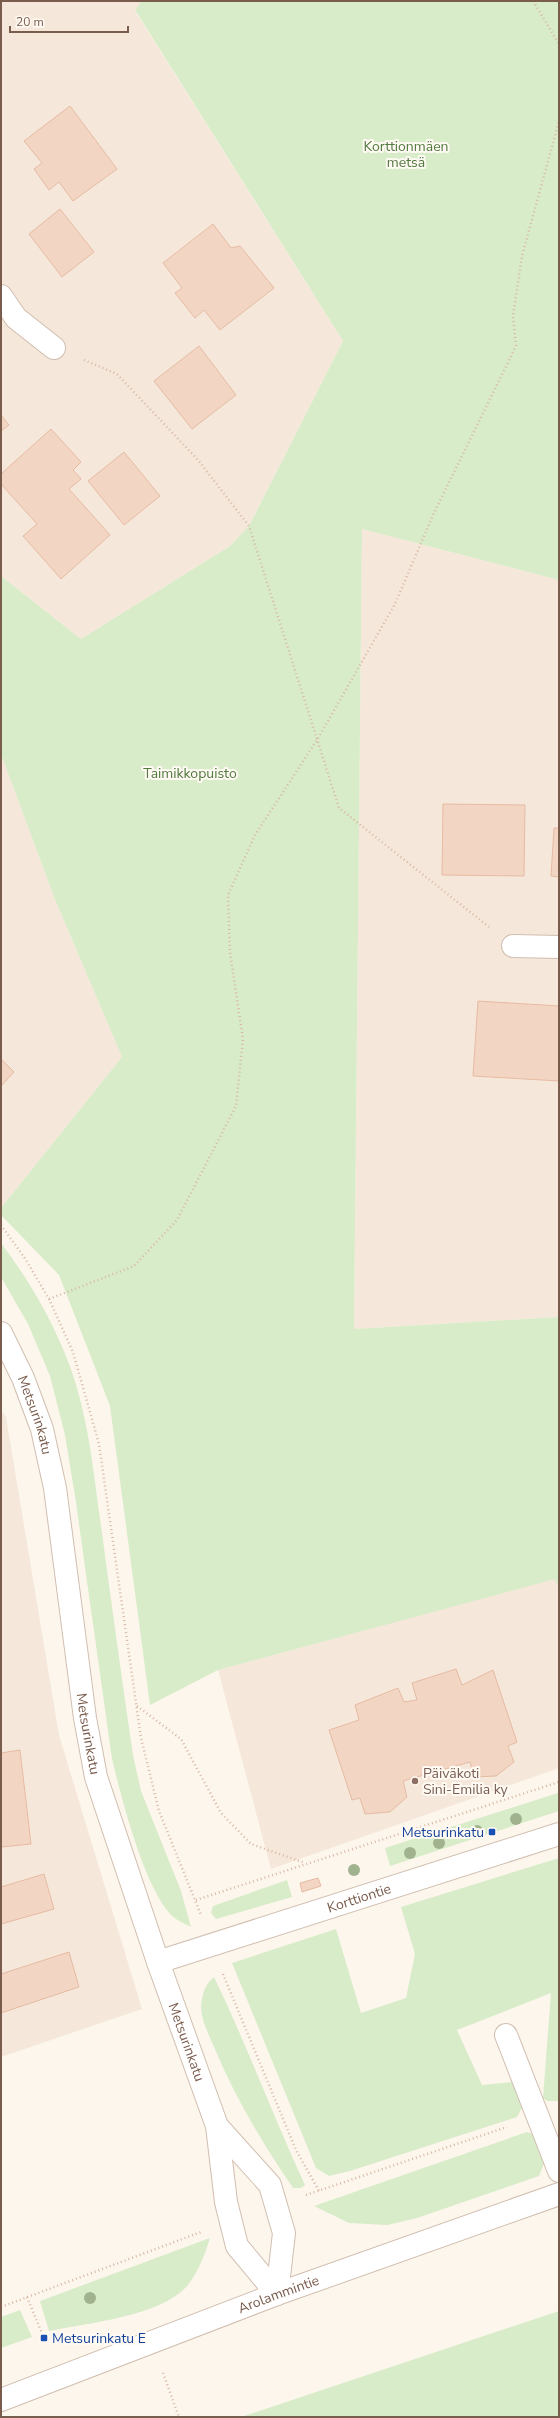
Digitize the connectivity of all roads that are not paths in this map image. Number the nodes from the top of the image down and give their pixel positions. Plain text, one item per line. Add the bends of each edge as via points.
1 (1, 296) edge
2 (54, 348) road end
3 (513, 946) road end
4 (559, 947) edge
5 (1, 1333) edge
6 (559, 1834) edge
7 (158, 1962) junction
8 (506, 2035) dead end
9 (217, 2126) junction
10 (559, 2171) edge
11 (559, 2194) edge
12 (277, 2294) junction
13 (1, 2400) edge

1 - 2 street via 16,318
3 - 4 street
5 - 7 street, Metsurinkatu via 23,1378 42,1429 55,1488 85,1718 96,1777
6 - 7 street, Korttiontie
7 - 9 street, Metsurinkatu
8 - 10 street
9 - 12 street, Metsurinkatu via 226,2202 237,2246
9 - 12 street, Metsurinkatu via 270,2185 284,2233
11 - 12 street, Arolammintie
12 - 13 street, Arolammintie

